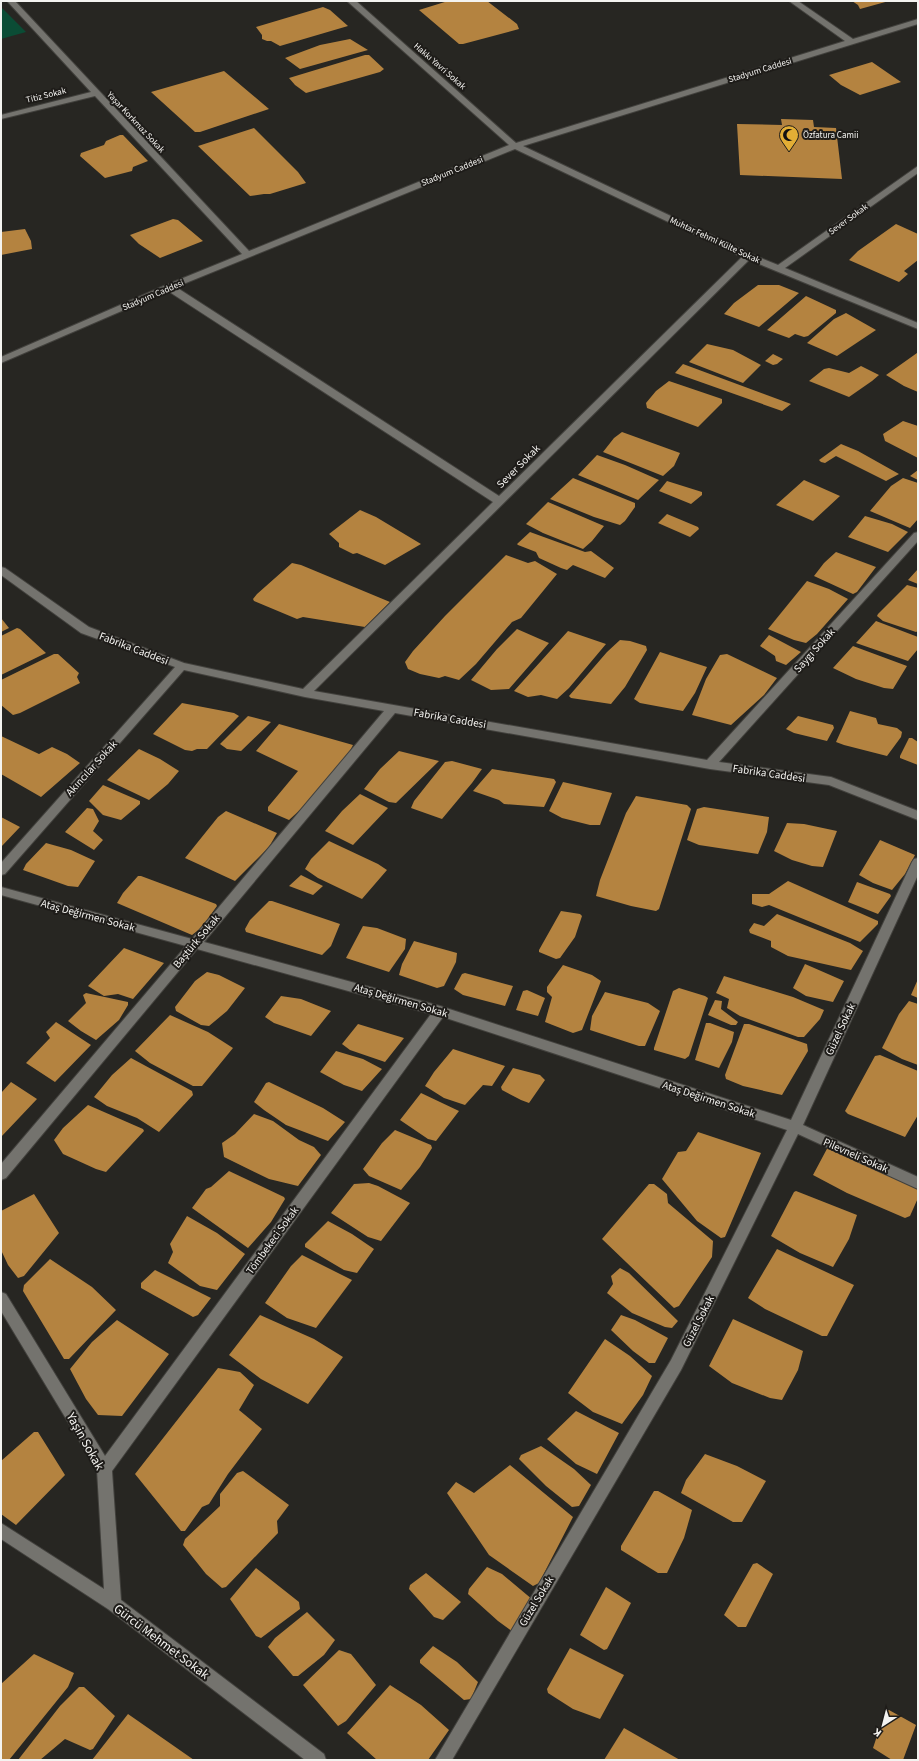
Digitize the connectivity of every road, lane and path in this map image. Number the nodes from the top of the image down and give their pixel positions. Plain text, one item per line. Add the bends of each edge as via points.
1 (11, 1) edge
2 (351, 1) edge
3 (793, 1) edge
4 (918, 21) edge
5 (852, 42) junction
6 (95, 93) junction
7 (1, 117) edge
8 (515, 146) junction
9 (918, 169) edge
10 (248, 255) junction
11 (748, 256) junction
12 (778, 269) junction
13 (169, 287) junction
14 (918, 326) edge
15 (1, 360) edge
16 (500, 501) junction
17 (918, 535) edge
18 (1, 570) edge
19 (182, 666) junction
20 (305, 692) junction
21 (393, 708) junction
22 (710, 764) junction
23 (918, 816) edge
24 (918, 862) edge
25 (1, 870) edge
26 (1, 891) edge
27 (194, 944) junction
28 (440, 1011) junction
29 (795, 1127) junction
30 (1, 1174) edge
31 (918, 1183) edge
32 (1, 1298) edge
33 (104, 1469) junction
34 (1, 1530) edge
35 (113, 1604) junction
36 (318, 1760) edge
37 (443, 1760) edge

1 - 6 street, Yaşar Korkmaz Sokak
2 - 8 street, Hakkı Yavri Sokak
3 - 5 street
4 - 5 street, Stadyum Caddesi
5 - 8 street, Stadyum Caddesi
6 - 7 street, Titiz Sokak
6 - 10 street, Yaşar Korkmaz Sokak
8 - 10 street, Stadyum Caddesi
8 - 11 street, Muhtar Fehmi Külte Sokak
9 - 12 street, Sever Sokak
10 - 13 street, Stadyum Caddesi
11 - 12 street, Muhtar Fehmi Külte Sokak
11 - 16 street, Sever Sokak
12 - 14 street, Muhtar Fehmi Külte Sokak
13 - 15 street, Stadyum Caddesi
13 - 16 street
16 - 20 street, Sever Sokak
17 - 22 street, Saygı Sokak
18 - 19 street, Fabrika Caddesi via 85,630
19 - 20 street, Fabrika Caddesi
19 - 25 street, Akıncılar Sokak
20 - 21 street, Fabrika Caddesi
21 - 22 street, Fabrika Caddesi
21 - 27 street, Baştürk Sokak
22 - 23 street, Fabrika Caddesi via 831,781
24 - 29 street, Güzel Sokak
26 - 27 street, Ataş Değirmen Sokak
27 - 28 street, Ataş Değirmen Sokak
27 - 30 street, Baştürk Sokak
28 - 29 street, Ataş Değirmen Sokak
28 - 33 street, Tömbekeci Sokak
29 - 31 street, Pilevneli Sokak
29 - 37 street, Güzel Sokak via 676,1365
32 - 33 street, Yaşin Sokak
33 - 35 street, Yaşin Sokak
34 - 35 street, Gürcü Mehmet Sokak
35 - 36 street, Gürcü Mehmet Sokak

